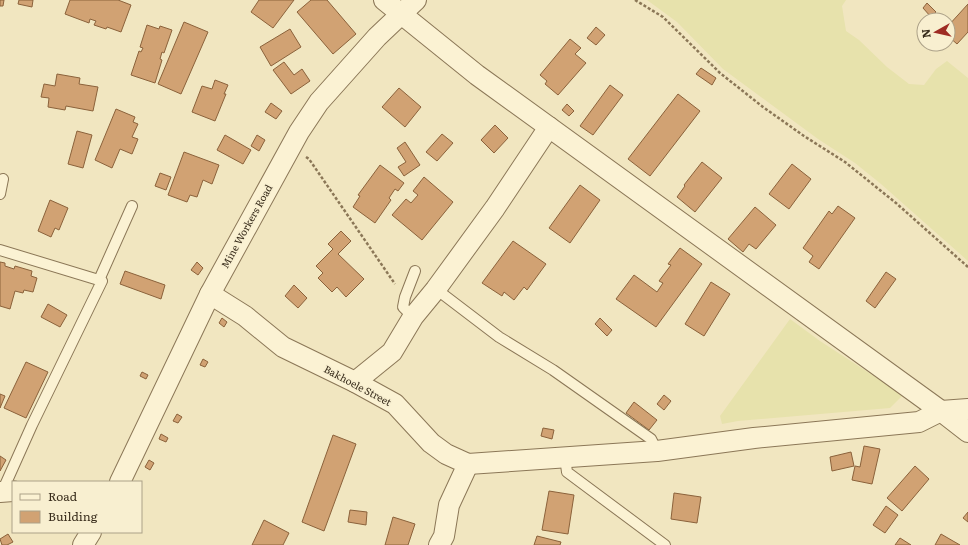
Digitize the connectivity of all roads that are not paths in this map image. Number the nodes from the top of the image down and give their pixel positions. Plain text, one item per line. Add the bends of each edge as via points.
1 (384, 0) edge
2 (416, 0) edge
3 (401, 14) junction
4 (550, 127) junction
5 (3, 179) dead end
6 (0, 194) edge
7 (132, 206) dead end
8 (0, 250) edge
9 (415, 270) dead end
10 (99, 280) junction
11 (436, 289) junction
12 (210, 294) junction
13 (413, 317) junction
14 (355, 382) junction
15 (968, 409) edge
16 (941, 411) junction
17 (968, 432) edge
18 (657, 451) junction
19 (565, 457) junction
20 (468, 464) junction
21 (120, 481) edge
22 (5, 492) edge
23 (90, 533) edge
24 (442, 542) edge
25 (83, 545) edge
26 (665, 545) edge

1 - 3 street
2 - 3 street, Mine Workers Road
3 - 4 street
3 - 12 street, Mine Workers Road via 319,102 291,146
4 - 11 street
4 - 16 street
5 - 6 lane
7 - 10 lane
8 - 10 lane
9 - 13 lane via 403,307
10 - 22 lane via 102,281 32,425
11 - 13 street
11 - 18 lane via 499,337 553,370 651,439
12 - 14 street, Bakhoele Street via 245,316 283,347
12 - 21 street, Mine Workers Road
13 - 14 street via 392,352
14 - 20 street, Bakhoele Street via 395,404 431,443 446,454
15 - 16 street
16 - 17 street
16 - 18 street via 919,422 754,438
18 - 19 street
19 - 20 street
19 - 26 lane via 568,472
20 - 24 street via 449,505
23 - 25 street

